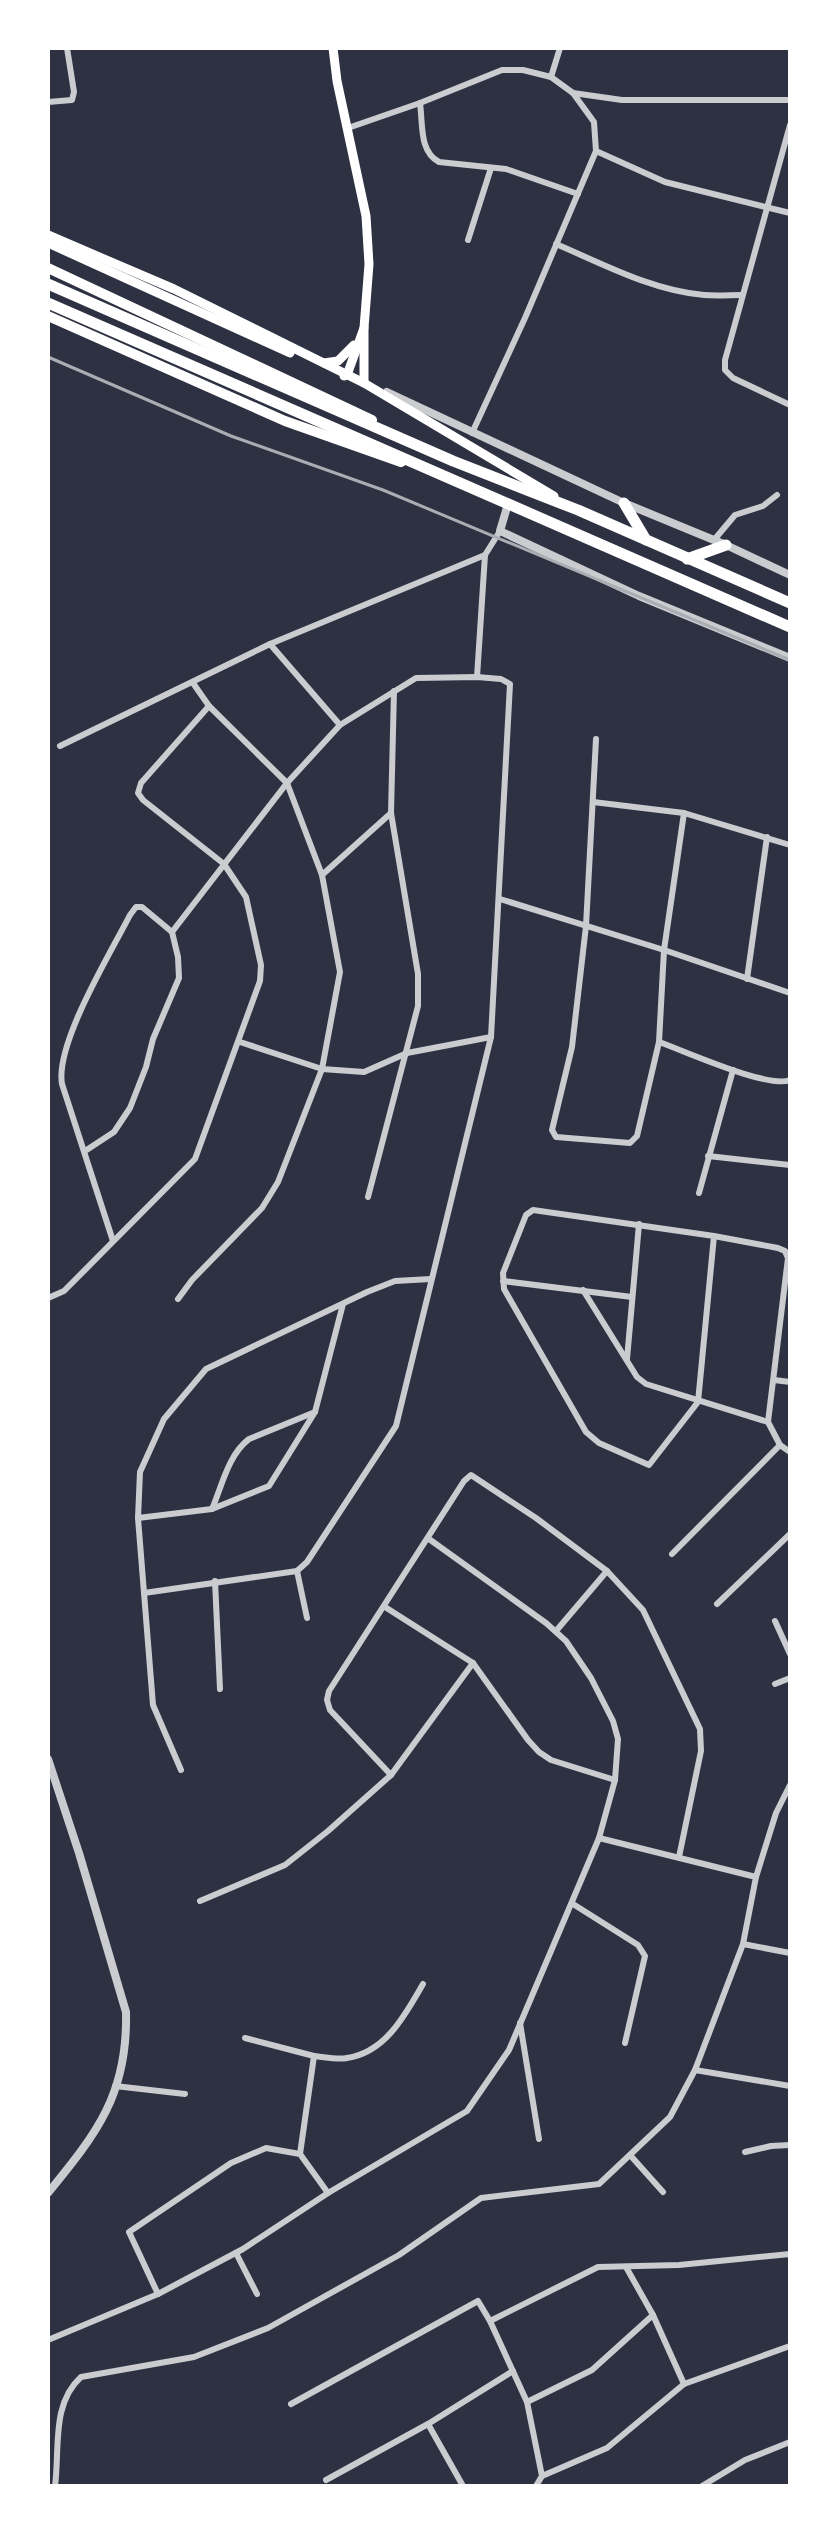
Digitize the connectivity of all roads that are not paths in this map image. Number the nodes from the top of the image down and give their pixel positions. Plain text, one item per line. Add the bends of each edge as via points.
1 (67, 48) edge
2 (333, 48) edge
3 (560, 48) edge
4 (551, 77) junction
5 (573, 93) junction
6 (790, 100) edge
7 (48, 102) edge
8 (420, 103) junction
9 (790, 125) edge
10 (348, 128) junction
11 (596, 151) junction
12 (491, 168) junction
13 (578, 194) junction
14 (767, 209) junction
15 (790, 213) edge
16 (48, 235) edge
17 (468, 240) dead end
18 (48, 243) edge
19 (556, 244) junction
20 (48, 268) edge
21 (48, 284) edge
22 (742, 295) junction
23 (48, 303) edge
24 (48, 316) edge
25 (364, 328) junction
26 (324, 364) junction
27 (347, 375) junction
28 (364, 383) junction
29 (790, 405) edge
30 (472, 433) junction
31 (453, 461) junction
32 (475, 489) junction
33 (777, 495) dead end
34 (624, 503) junction
35 (508, 504) junction
36 (578, 510) junction
37 (500, 531) junction
38 (646, 541) junction
39 (720, 543) junction
40 (485, 555) junction
41 (687, 559) junction
42 (790, 575) edge
43 (790, 603) edge
44 (790, 627) edge
45 (270, 644) junction
46 (790, 658) edge
47 (477, 677) junction
48 (193, 683) junction
49 (394, 691) junction
50 (209, 706) junction
51 (340, 725) junction
52 (596, 739) dead end
53 (60, 746) dead end
54 (287, 783) junction
55 (593, 802) junction
56 (391, 813) junction
57 (684, 813) junction
58 (767, 837) junction
59 (790, 845) edge
60 (224, 864) junction
61 (322, 875) junction
62 (500, 899) junction
63 (586, 926) junction
64 (172, 932) junction
65 (664, 950) junction
66 (747, 979) junction
67 (790, 993) edge
68 (491, 1037) junction
69 (240, 1042) junction
70 (659, 1042) junction
71 (407, 1053) junction
72 (322, 1069) junction
73 (733, 1070) junction
74 (790, 1080) edge
75 (85, 1151) junction
76 (708, 1156) junction
77 (790, 1165) edge
78 (699, 1193) dead end
79 (368, 1197) dead end
80 (639, 1224) junction
81 (714, 1236) junction
82 (113, 1241) junction
83 (431, 1279) junction
84 (503, 1281) junction
85 (583, 1290) junction
86 (632, 1297) junction
87 (48, 1298) edge
88 (178, 1299) dead end
89 (343, 1304) junction
90 (786, 1304) edge
91 (627, 1359) junction
92 (774, 1380) junction
93 (790, 1382) edge
94 (698, 1402) junction
95 (315, 1412) junction
96 (768, 1422) junction
97 (780, 1445) junction
98 (790, 1452) edge
99 (212, 1509) junction
100 (138, 1518) junction
101 (790, 1534) edge
102 (429, 1539) junction
103 (672, 1554) dead end
104 (297, 1571) junction
105 (607, 1571) junction
106 (215, 1581) junction
107 (144, 1593) junction
108 (717, 1604) dead end
109 (385, 1607) junction
110 (307, 1618) dead end
111 (775, 1621) dead end
112 (556, 1631) junction
113 (790, 1654) edge
114 (473, 1663) junction
115 (790, 1678) edge
116 (775, 1684) dead end
117 (220, 1689) dead end
118 (48, 1759) edge
119 (181, 1770) dead end
120 (391, 1775) junction
121 (615, 1780) junction
122 (790, 1785) edge
123 (599, 1838) junction
124 (679, 1857) junction
125 (756, 1877) junction
126 (200, 1901) dead end
127 (573, 1904) junction
128 (743, 1944) junction
129 (790, 1953) edge
130 (423, 1984) dead end
131 (520, 2023) junction
132 (245, 2038) dead end
133 (625, 2043) dead end
134 (314, 2056) junction
135 (695, 2070) junction
136 (115, 2086) junction
137 (790, 2086) edge
138 (185, 2094) dead end
139 (539, 2139) dead end
140 (790, 2145) edge
141 (745, 2152) dead end
142 (300, 2154) junction
143 (630, 2155) junction
144 (663, 2192) dead end
145 (48, 2193) edge
146 (328, 2193) junction
147 (236, 2253) junction
148 (790, 2254) edge
149 (626, 2267) junction
150 (158, 2294) junction
151 (257, 2294) dead end
152 (653, 2315) junction
153 (490, 2321) junction
154 (48, 2340) edge
155 (790, 2346) edge
156 (513, 2371) junction
157 (684, 2384) junction
158 (527, 2402) junction
159 (291, 2404) dead end
160 (48, 2418) edge
161 (60, 2419) junction
162 (428, 2424) junction
163 (790, 2442) edge
164 (542, 2476) junction
165 (326, 2480) dead end
166 (55, 2486) edge
167 (463, 2486) edge
168 (536, 2486) edge
169 (702, 2486) edge

1 - 7 street via 72,100
2 - 10 main road
3 - 4 street
4 - 5 street
4 - 8 street via 502,70
5 - 6 street via 622,100
5 - 11 street via 594,122
8 - 10 street
8 - 12 street via 425,149 431,157
9 - 14 street
10 - 25 main road via 369,243
11 - 13 street
11 - 14 street via 665,182
12 - 13 street
12 - 17 street
13 - 19 street
14 - 15 street
14 - 22 street
16 - 26 main road via 174,289
18 - 27 main road
19 - 22 street via 666,288
19 - 30 street
20 - 31 main road
21 - 31 highway
22 - 29 street via 725,370
23 - 32 highway
24 - 32 main road via 285,421
25 - 26 main road via 346,356
25 - 27 main road
25 - 28 main road
26 - 27 main road
27 - 28 main road
28 - 30 street
28 - 36 main road
30 - 34 street
31 - 36 highway
32 - 35 highway
33 - 39 street via 735,515
34 - 38 highway
34 - 39 street
35 - 37 street
35 - 44 highway
36 - 38 highway
37 - 40 street
37 - 46 street
38 - 41 highway
39 - 41 highway
39 - 42 street
40 - 45 street
40 - 47 street
41 - 43 highway
45 - 48 street
45 - 51 street
47 - 49 street via 416,678
47 - 62 street via 501,679 512,691
48 - 50 street
48 - 53 street
49 - 51 street
49 - 56 street
50 - 54 street
50 - 60 street via 138,793
51 - 54 street
52 - 55 street
54 - 60 street
54 - 61 street
55 - 57 street
55 - 63 street
56 - 61 street
56 - 71 street via 418,974 418,1006
57 - 58 street
57 - 65 street
58 - 59 street
58 - 66 street
60 - 64 street
60 - 69 street via 246,897 261,965 257,996
61 - 72 street via 340,972
62 - 63 street
62 - 68 street
63 - 65 street
63 - 70 street via 572,1047 552,1130 556,1137 634,1141
64 - 75 street via 179,978 130,1108 114,1132
64 - 75 street via 136,907 63,1056 62,1084
65 - 66 street
65 - 70 street
66 - 67 street
68 - 71 street
68 - 83 street
69 - 72 street
69 - 82 street via 195,1159
70 - 73 street
71 - 72 street via 364,1072
71 - 79 street
72 - 88 street via 278,1182 262,1208
73 - 74 street via 775,1082
73 - 76 street
75 - 82 street
76 - 77 street
76 - 78 street
80 - 81 street
80 - 84 street via 529,1211
80 - 86 street
81 - 90 street via 785,1251
81 - 94 street
82 - 87 street via 64,1291
83 - 89 street via 395,1281
83 - 104 street via 396,1426
84 - 85 street
84 - 94 street via 586,1432 599,1443 649,1465
85 - 86 street
85 - 91 street
86 - 91 street
89 - 95 street
89 - 100 street via 206,1369 158,1432 140,1472
90 - 92 street
91 - 94 street via 646,1384
92 - 93 street
92 - 96 street
94 - 96 street
95 - 99 street via 269,1486
95 - 99 street via 241,1445
96 - 97 street
97 - 98 street
97 - 103 street
99 - 100 street
100 - 107 street
101 - 108 street
102 - 105 street via 471,1475
102 - 109 street
102 - 112 street
104 - 106 street
104 - 110 street
105 - 112 street
105 - 124 street via 643,1610 700,1729 701,1751
106 - 107 street
106 - 117 street
107 - 119 street via 153,1705
109 - 114 street
109 - 120 street via 327,1700 330,1710
111 - 113 street
112 - 121 street via 591,1678 613,1721 618,1739
114 - 120 street
114 - 121 street via 539,1752
115 - 116 street
118 - 136 street via 126,2012 125,2059
120 - 126 street via 299,1856
121 - 123 street
122 - 125 street
123 - 124 street
123 - 127 street
124 - 125 street
125 - 128 street
127 - 131 street
127 - 133 street via 638,1945 645,1956
128 - 129 street
128 - 135 street
130 - 134 street via 383,2041 345,2059
131 - 139 street
131 - 146 street via 509,2050 467,2111
132 - 134 street
134 - 142 street
135 - 137 street
135 - 143 street via 670,2117
136 - 138 street
136 - 145 street via 92,2138
140 - 141 street
142 - 146 street
142 - 150 street via 266,2148 231,2163 131,2228 129,2236
143 - 144 street
143 - 161 street via 599,2184 481,2198 399,2255 268,2328 194,2357 81,2377 65,2397
146 - 147 street
147 - 150 street
147 - 151 street
148 - 149 street
149 - 152 street
149 - 153 street via 598,2267
150 - 154 street
152 - 157 street
152 - 158 street via 592,2370
153 - 156 street
153 - 159 street via 478,2301
155 - 157 street
156 - 158 street
156 - 162 street
157 - 164 street via 607,2448
158 - 164 street
160 - 161 street
161 - 166 street
162 - 165 street
162 - 167 street
163 - 169 street via 745,2460
164 - 168 street

